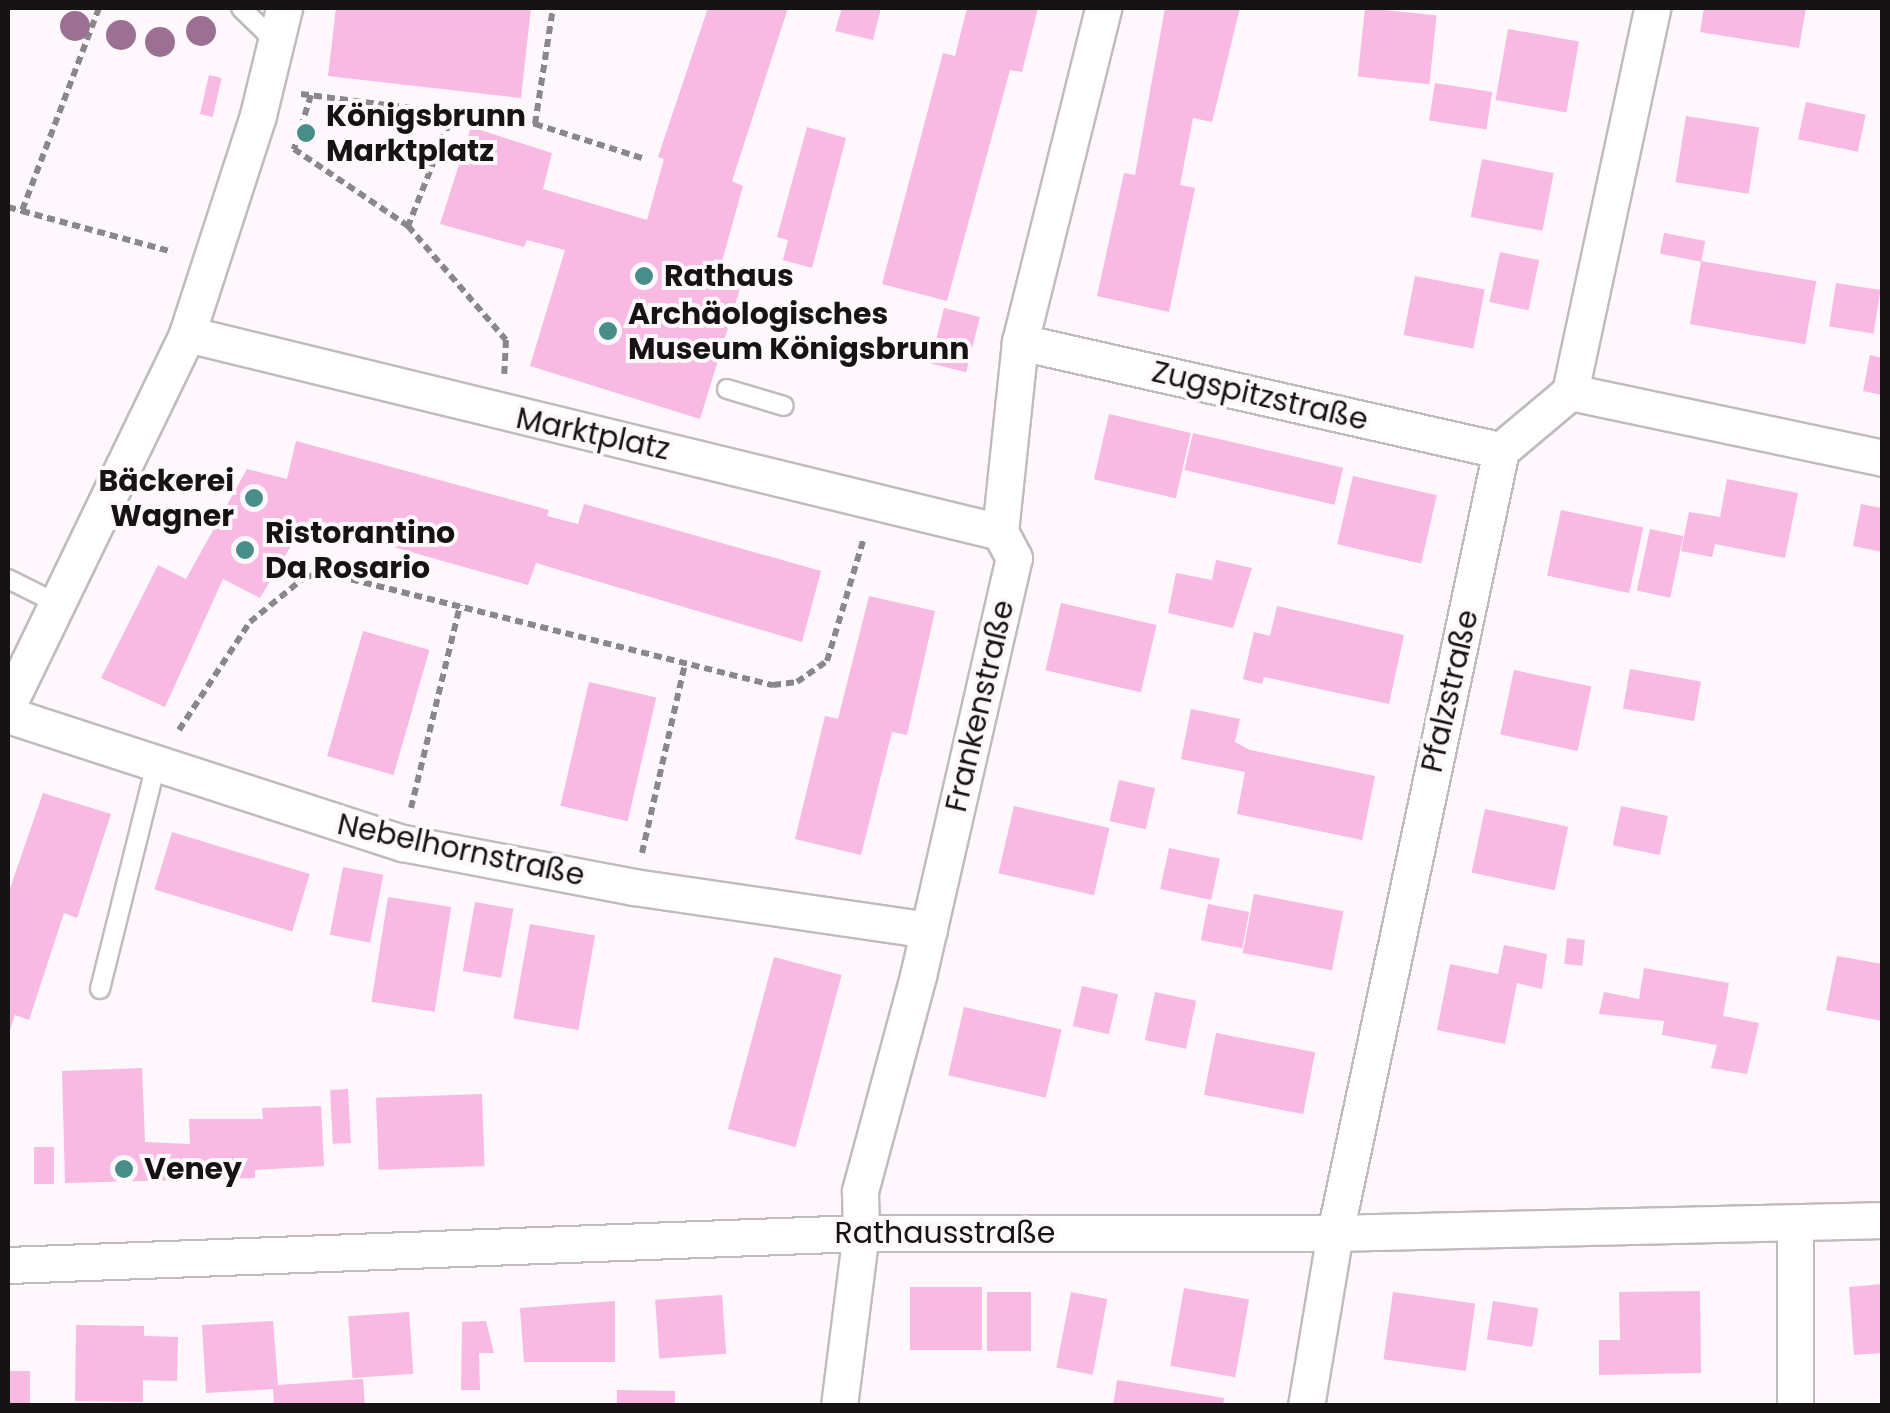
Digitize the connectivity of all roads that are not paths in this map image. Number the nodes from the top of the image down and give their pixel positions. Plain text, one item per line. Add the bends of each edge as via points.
1 (242, 8) edge
2 (284, 8) edge
3 (1103, 8) edge
4 (1652, 8) edge
5 (277, 43) junction
6 (187, 334) junction
7 (1020, 342) junction
8 (726, 389) dead end
9 (1570, 392) junction
10 (784, 406) dead end
11 (1501, 450) junction
12 (1882, 458) edge
13 (1000, 532) junction
14 (8, 579) edge
15 (58, 604) junction
16 (8, 705) edge
17 (8, 715) edge
18 (156, 765) junction
19 (929, 930) junction
20 (100, 989) dead end
21 (1882, 1220) edge
22 (1794, 1224) junction
23 (1335, 1232) junction
24 (861, 1233) junction
25 (8, 1265) edge
26 (839, 1406) edge
27 (1306, 1406) edge
28 (1794, 1406) edge

1 - 5 lane
2 - 5 street
3 - 7 street, Frankenstraße
4 - 9 street
5 - 6 street
6 - 13 street, Marktplatz
6 - 15 street
7 - 11 street, Zugspitzstraße
7 - 13 street, Frankenstraße
8 - 10 lane
9 - 11 street
9 - 12 street
11 - 23 street, Pfalzstraße
13 - 19 street, Frankenstraße via 1014,558
14 - 15 lane
15 - 16 street
17 - 18 street, Nebelhornstraße
18 - 19 street, Nebelhornstraße via 403,843 634,887
18 - 20 lane
19 - 24 street, Frankenstraße via 860,1192
21 - 22 street, Rathausstraße
22 - 23 street, Rathausstraße
22 - 28 street
23 - 24 street, Rathausstraße
23 - 27 street, Pfalzstraße
24 - 25 street, Rathausstraße
24 - 26 street, Frankenstraße

